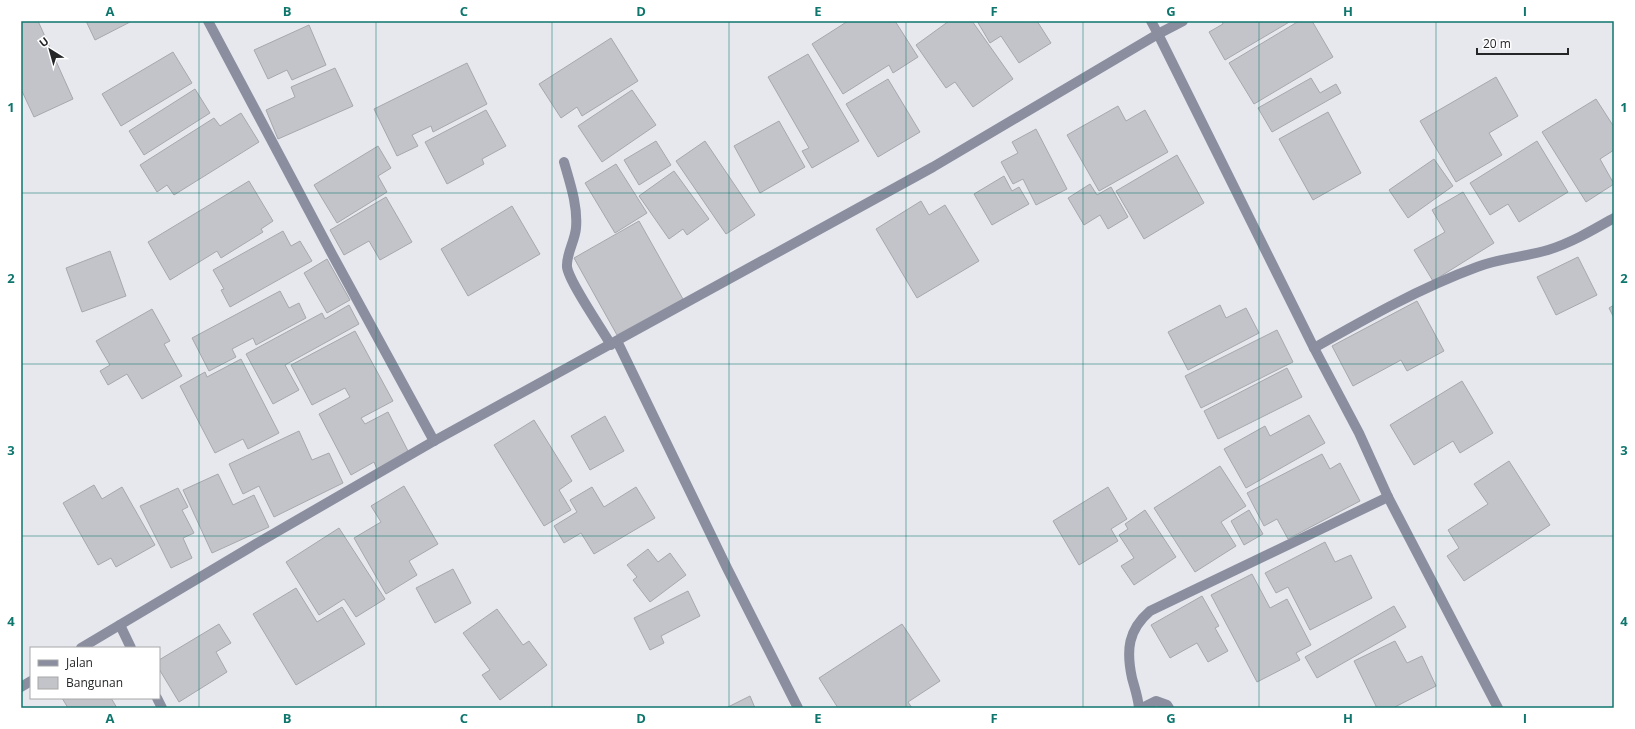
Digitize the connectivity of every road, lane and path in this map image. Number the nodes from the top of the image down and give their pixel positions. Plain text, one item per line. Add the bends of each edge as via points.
1 (208, 21) edge
2 (1151, 21) edge
3 (1183, 21) edge
4 (1158, 34) junction
5 (564, 162) dead end
6 (1614, 218) edge
7 (614, 343) junction
8 (1314, 348) junction
9 (434, 441) junction
10 (1388, 497) junction
11 (120, 625) junction
12 (83, 647) edge
13 (131, 647) edge
14 (30, 682) edge
15 (21, 688) edge
16 (158, 699) edge
17 (162, 708) edge
18 (798, 708) edge
19 (1139, 708) edge
20 (1142, 708) edge
21 (1169, 708) edge
22 (1498, 708) edge

1 - 9 street
2 - 4 street
3 - 4 street
4 - 7 street via 933,167
4 - 8 street
5 - 7 street via 577,214 567,268 573,282
6 - 8 street via 1582,236 1549,250 1479,266 1439,282
7 - 9 street
7 - 18 street
8 - 10 street via 1359,433
9 - 11 street
10 - 19 street via 1150,611 1139,620 1129,644 1129,659
10 - 22 street
11 - 12 street
11 - 13 street
14 - 15 street
16 - 17 street
20 - 21 street via 1156,701

